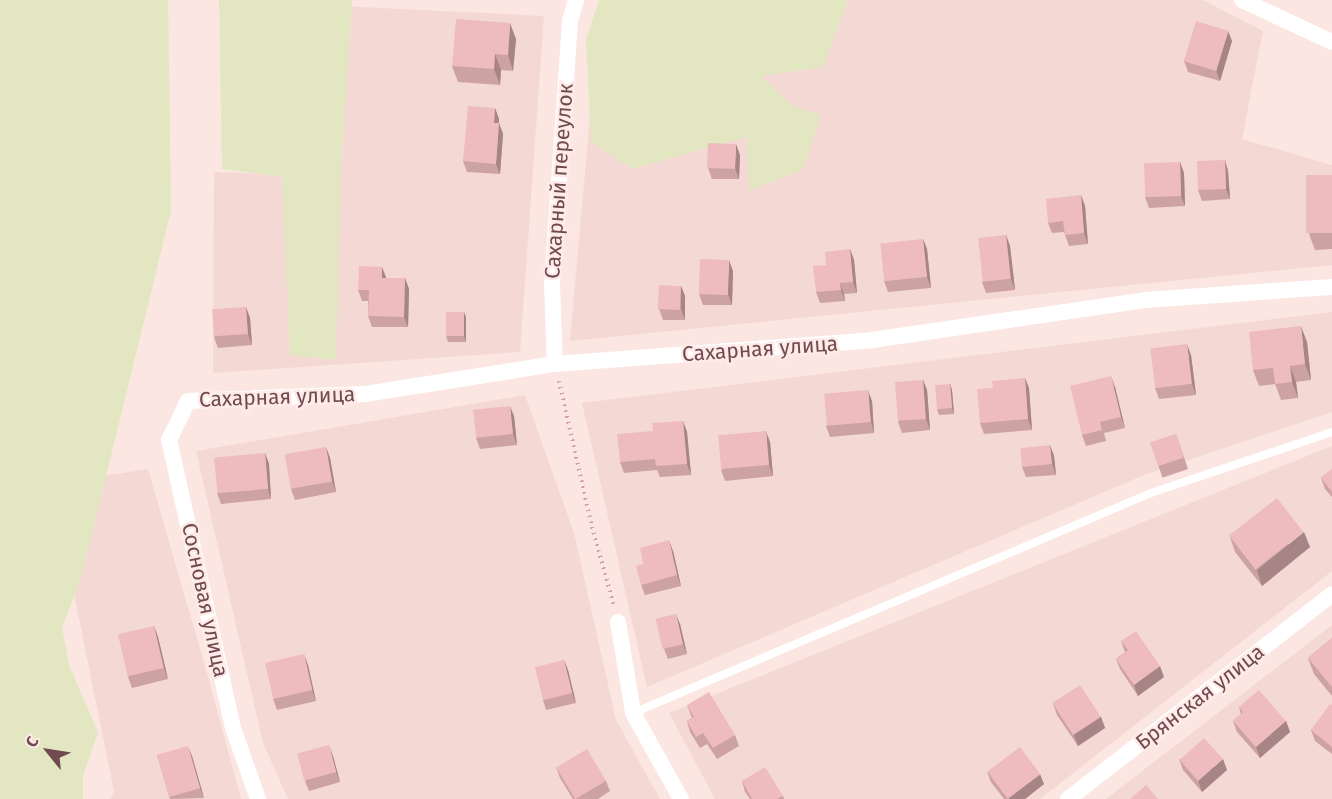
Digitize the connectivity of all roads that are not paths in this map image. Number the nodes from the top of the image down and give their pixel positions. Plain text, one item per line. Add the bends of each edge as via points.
1 (576, 0) edge
2 (1242, 0) edge
3 (1332, 42) edge
4 (1332, 287) edge
5 (555, 364) junction
6 (188, 401) joint
7 (1332, 432) edge
8 (1332, 594) edge
9 (618, 622) road end
10 (633, 713) junction
11 (258, 799) edge
12 (681, 799) edge
13 (1068, 799) edge

1 - 5 street, Сахарный переулок via 570,21 552,285
2 - 3 street
4 - 5 street, Сахарная улица via 1145,300 872,340
5 - 6 street, Сахарная улица via 365,394
6 - 11 street, Сосновая улица via 169,440 233,728
7 - 10 lane via 1151,493
8 - 13 street, Брянская улица
9 - 10 street
10 - 12 street

